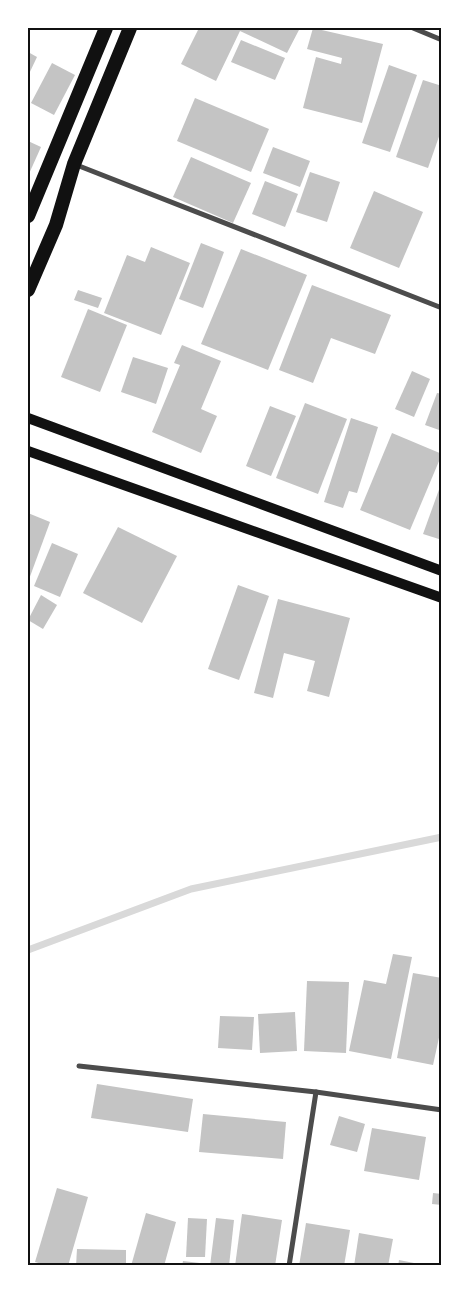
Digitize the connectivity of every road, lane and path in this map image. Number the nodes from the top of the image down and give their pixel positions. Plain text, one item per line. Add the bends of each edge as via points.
1 (106, 28) edge
2 (130, 28) edge
3 (413, 28) edge
4 (442, 40) edge
5 (74, 164) junction
6 (28, 216) edge
7 (28, 290) edge
8 (442, 308) edge
9 (28, 418) edge
10 (28, 451) edge
11 (442, 571) edge
12 (442, 598) edge
13 (79, 1066) dead end
14 (316, 1092) junction
15 (442, 1110) edge
16 (289, 1266) edge

1 - 6 highway
2 - 5 highway
3 - 4 street
5 - 7 highway via 56,225
5 - 8 street
9 - 11 main road
10 - 12 main road
13 - 14 street
14 - 15 street
14 - 16 street

